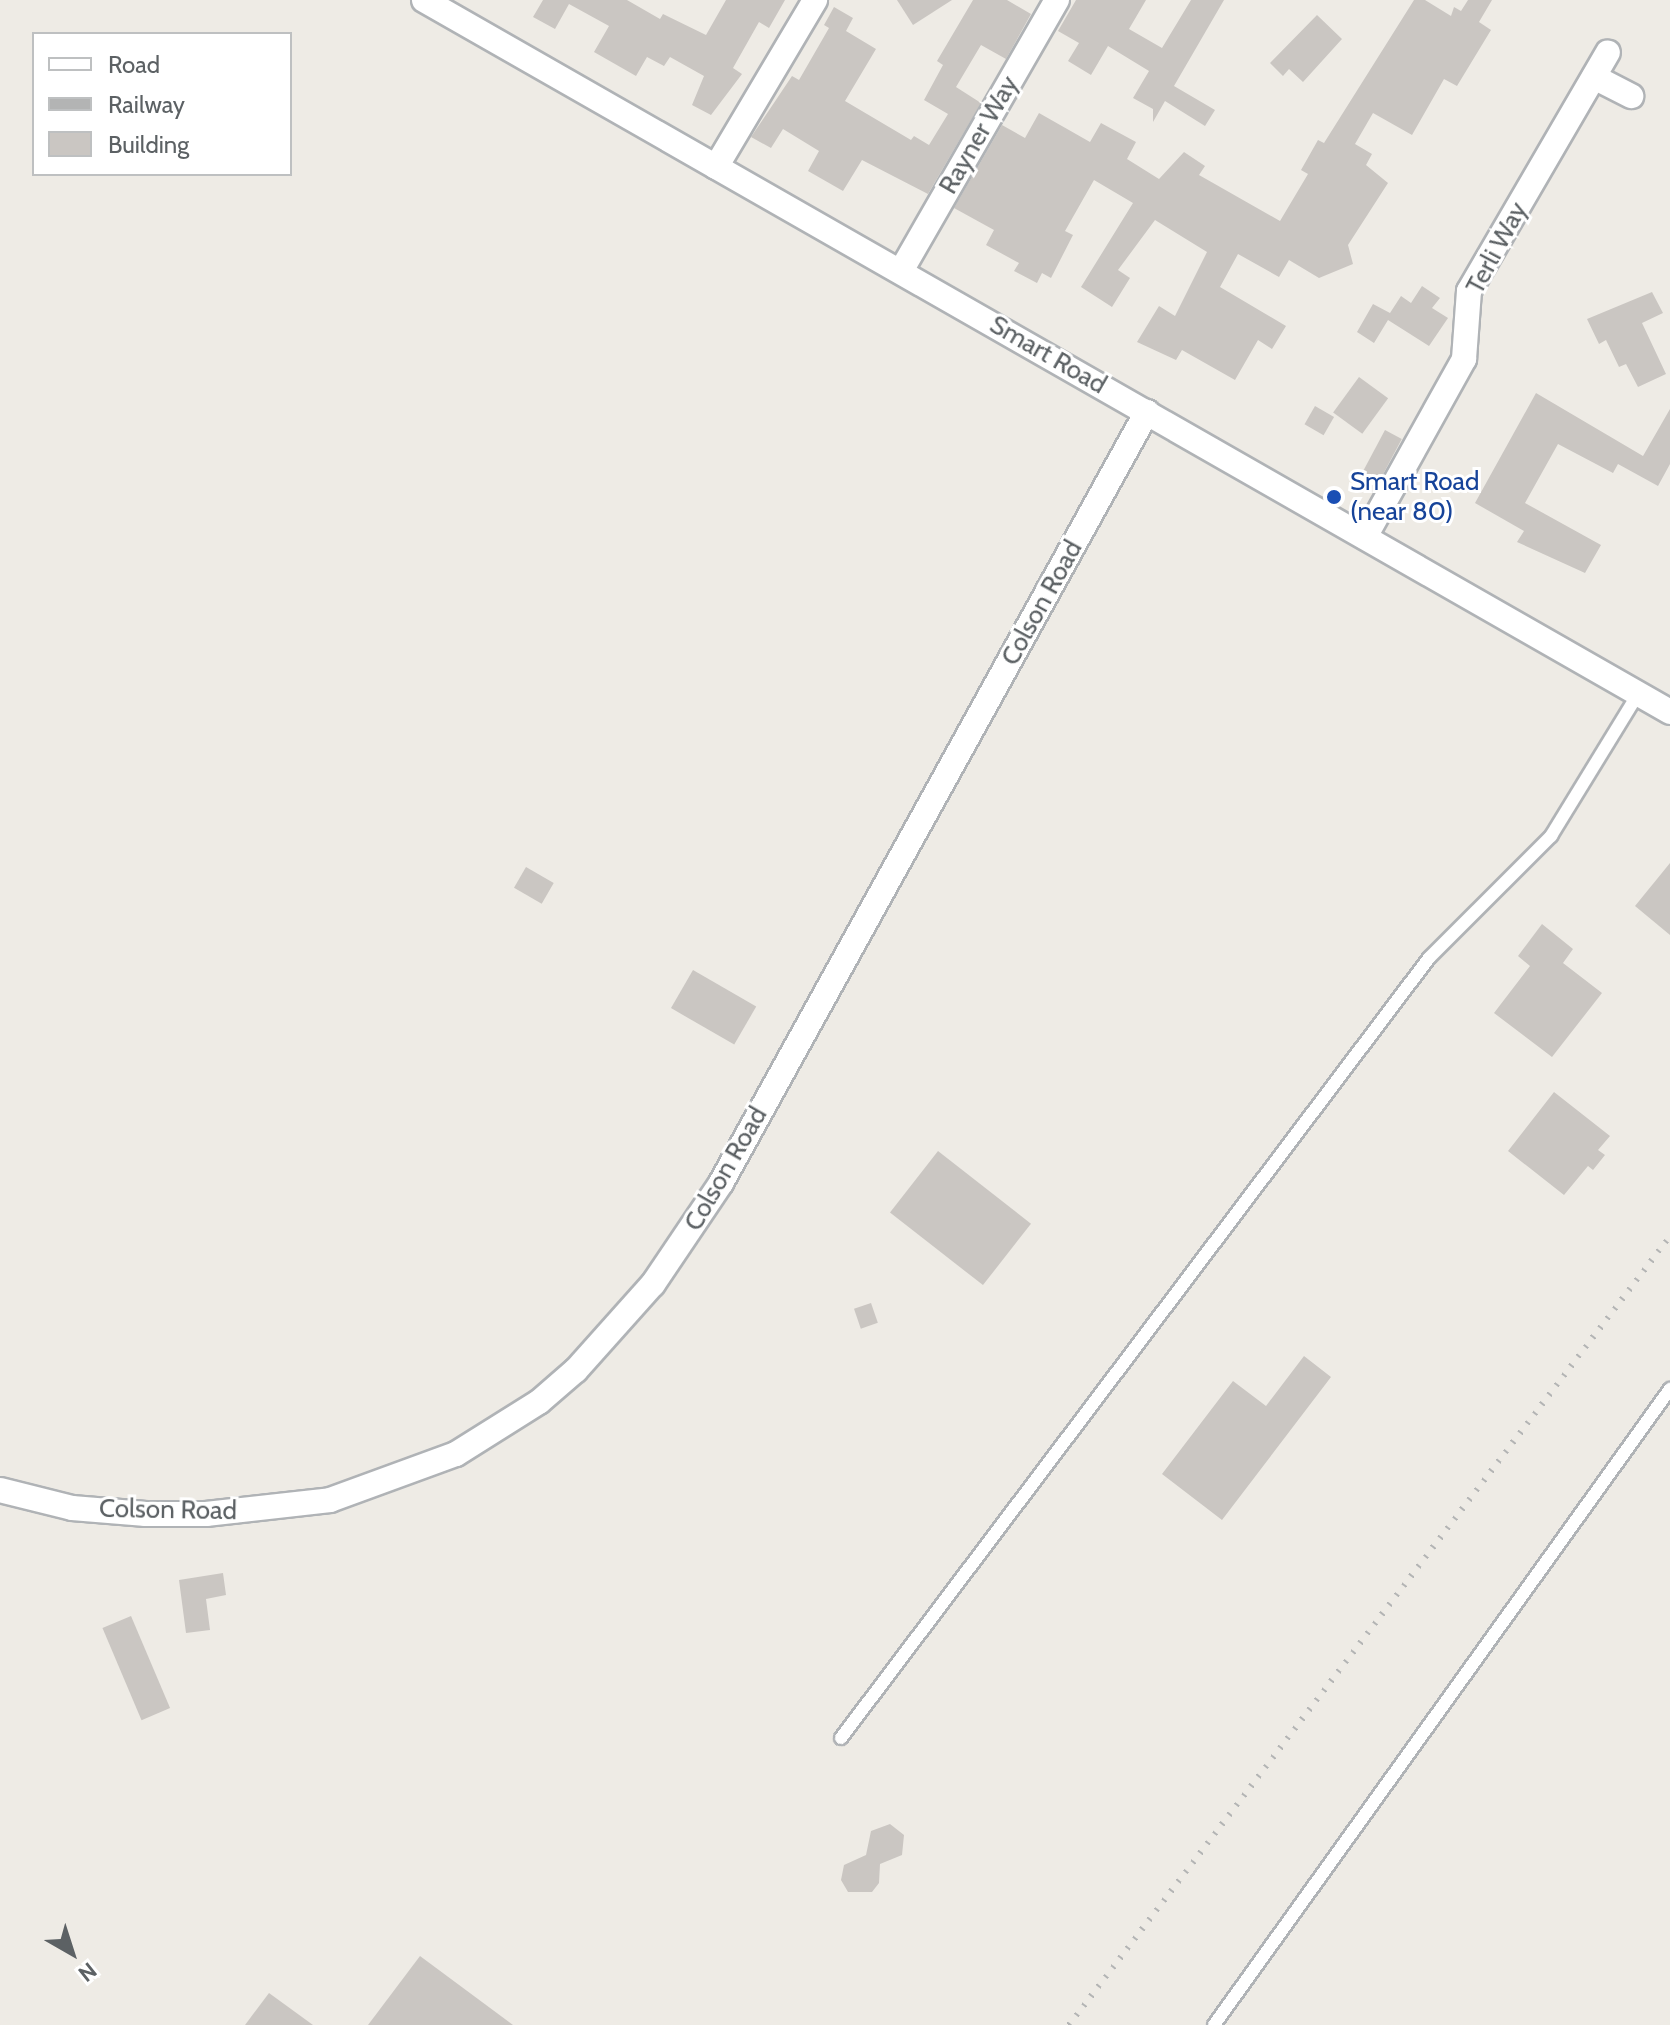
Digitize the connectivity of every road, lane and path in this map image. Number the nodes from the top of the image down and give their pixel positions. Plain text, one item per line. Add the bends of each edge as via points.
1 (424, 0) edge
2 (815, 0) edge
3 (1057, 0) edge
4 (1608, 52) dead end
5 (1594, 77) junction
6 (1631, 96) dead end
7 (716, 167) junction
8 (901, 271) junction
9 (1147, 412) junction
10 (1365, 537) junction
11 (1638, 694) junction
12 (1670, 712) edge
13 (1670, 1389) edge
14 (0, 1490) edge
15 (841, 1738) dead end
16 (1214, 2025) edge

1 - 7 street, Smart Road
2 - 7 street
3 - 8 street, Rayner Way
4 - 5 street, Terli Way
5 - 6 street
5 - 10 street, Terli Way via 1469,291 1464,359
7 - 8 street, Smart Road
8 - 9 street, Smart Road
9 - 10 street, Smart Road
9 - 14 street, Colson Road via 721,1183 653,1284 576,1370 539,1402 456,1454 330,1500 221,1513 146,1514 72,1508
10 - 11 street, Smart Road
11 - 12 street, Smart Road
11 - 15 lane via 1551,836 1429,958
13 - 16 lane

